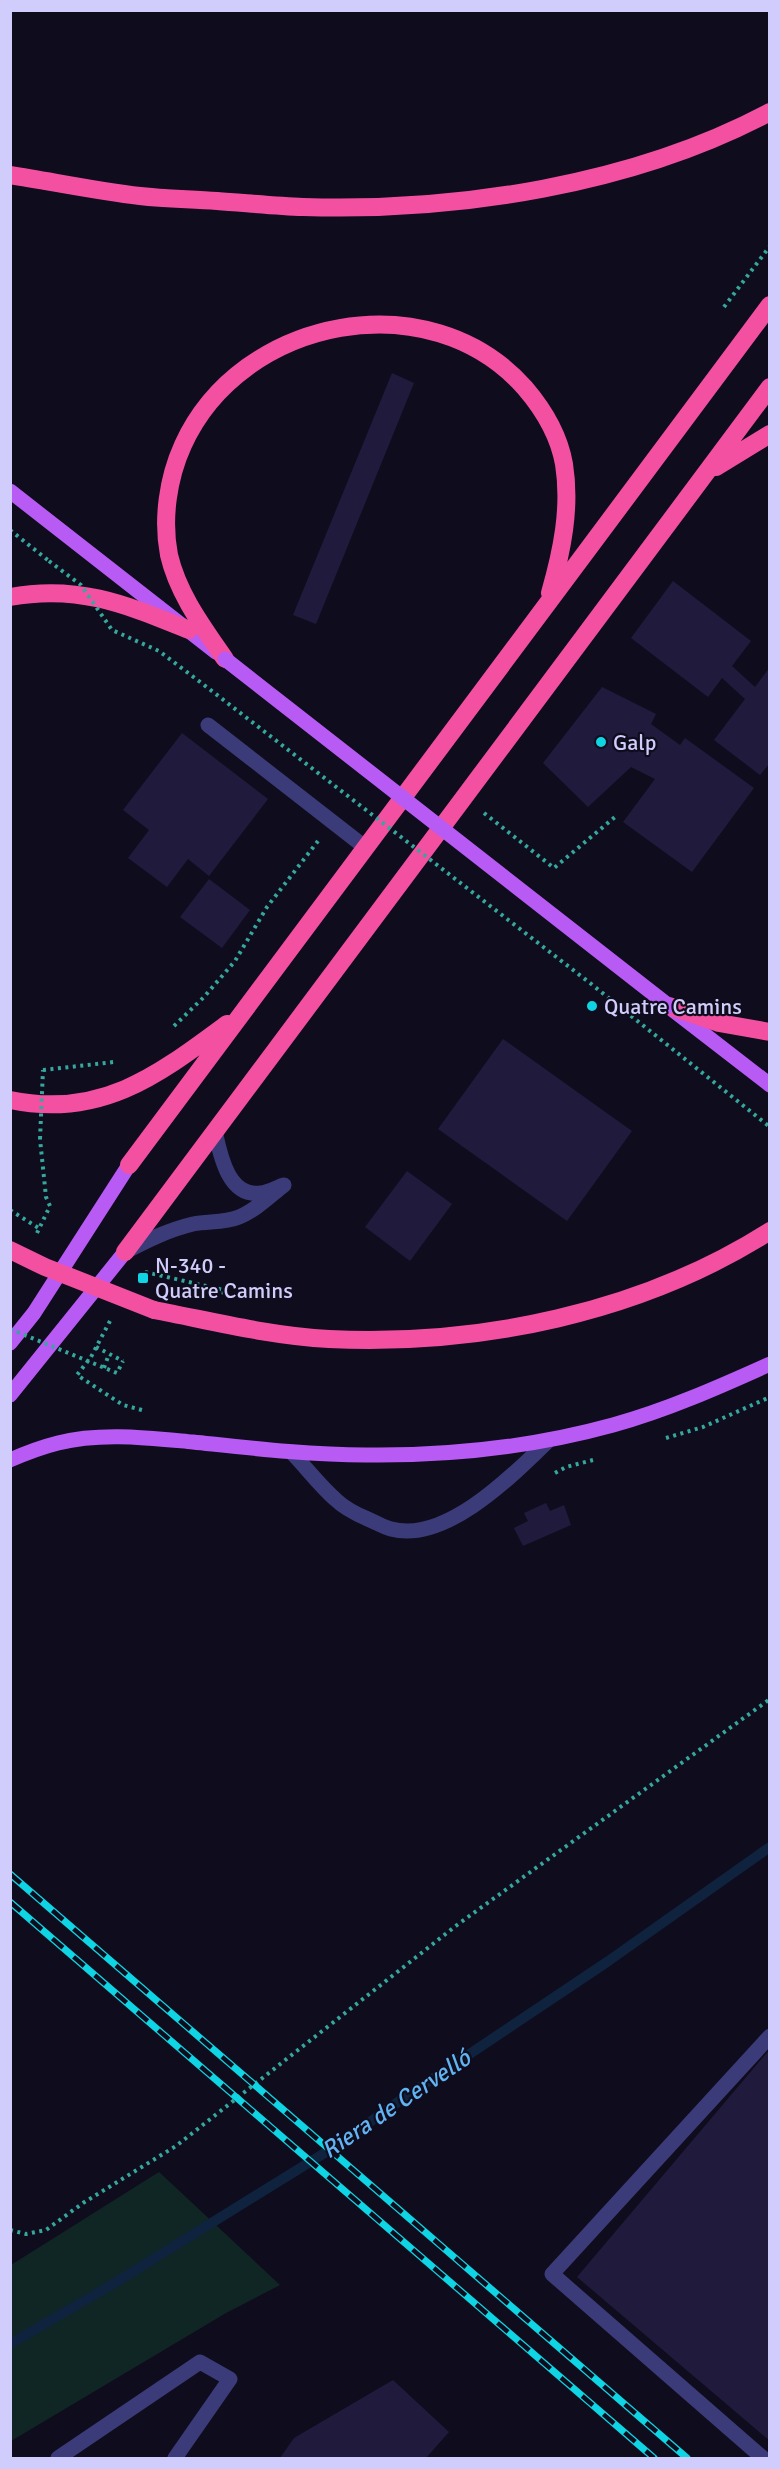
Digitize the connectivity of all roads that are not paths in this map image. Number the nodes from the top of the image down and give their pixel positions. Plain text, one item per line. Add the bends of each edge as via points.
1 (770, 112) edge
2 (10, 175) edge
3 (770, 305) edge
4 (770, 387) edge
5 (770, 434) edge
6 (704, 475) junction
7 (10, 491) edge
8 (10, 597) edge
9 (548, 604) junction
10 (189, 630) junction
11 (225, 658) junction
12 (208, 725) dead end
13 (366, 848) junction
14 (669, 1006) junction
15 (243, 1013) junction
16 (770, 1032) edge
17 (770, 1085) edge
18 (10, 1100) edge
19 (215, 1131) junction
20 (129, 1165) joint
21 (770, 1231) edge
22 (10, 1250) edge
23 (125, 1252) junction
24 (10, 1343) edge
25 (770, 1364) edge
26 (10, 1395) edge
27 (549, 1440) junction
28 (291, 1452) junction
29 (10, 1460) edge
30 (770, 2036) edge
31 (58, 2458) edge
32 (175, 2458) edge
33 (763, 2458) edge

1 - 2 highway via 702,143 642,164 567,183 415,205 304,207 140,196
3 - 9 highway
4 - 6 highway
5 - 6 highway
6 - 19 highway
7 - 10 main road
8 - 10 highway via 36,592 88,594 123,603
9 - 11 highway via 561,555 568,500 563,462 553,430 536,400 511,373 459,340 422,329 357,324 301,337 239,373 214,396 190,429 176,461 168,495 169,555 195,615
9 - 13 highway
10 - 11 main road
11 - 14 main road, bridge
12 - 13 lane
13 - 15 highway
14 - 16 highway via 719,1023
14 - 17 main road
15 - 18 highway via 135,1087 94,1100 58,1105
15 - 20 highway
19 - 23 highway
19 - 23 lane via 223,1166 238,1186 261,1193 284,1185 239,1217 165,1231
20 - 24 main road via 34,1313
21 - 22 highway, bridge via 687,1274 616,1301 544,1321 472,1334 400,1340 253,1330 154,1310
23 - 26 main road
25 - 27 main road via 614,1424
27 - 28 main road via 438,1453
27 - 28 lane via 504,1484 470,1508 437,1525 412,1531 392,1530 336,1500
28 - 29 main road via 103,1437 59,1442
30 - 33 lane via 552,2274
31 - 32 lane via 200,2362 230,2379

